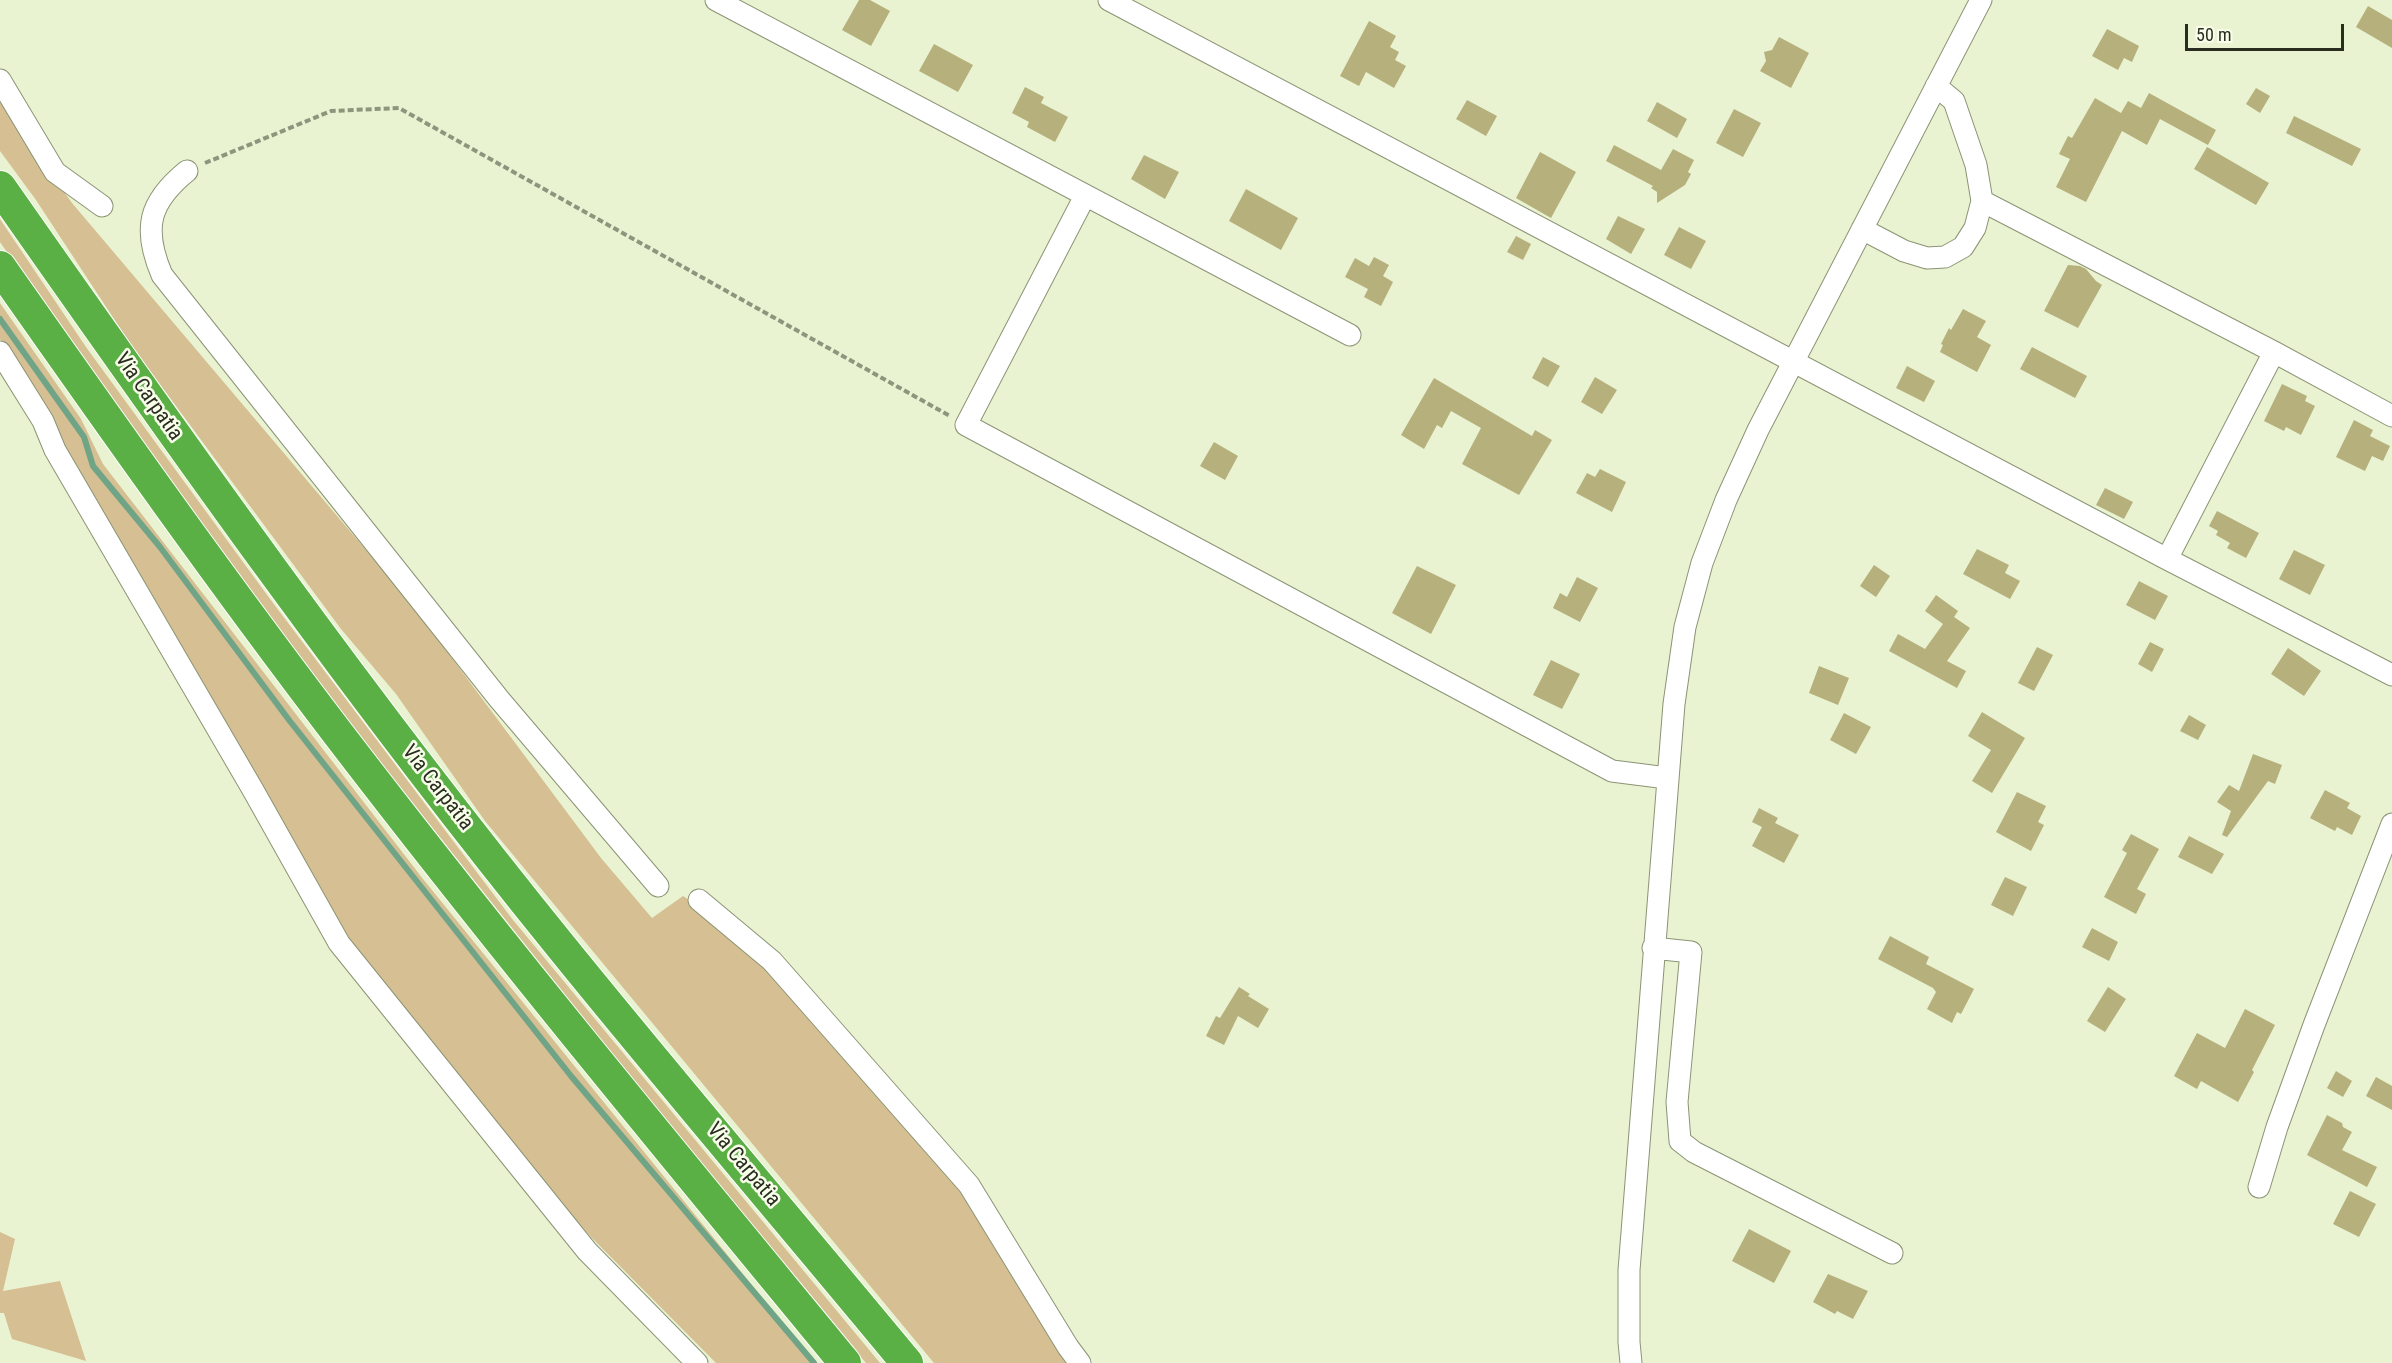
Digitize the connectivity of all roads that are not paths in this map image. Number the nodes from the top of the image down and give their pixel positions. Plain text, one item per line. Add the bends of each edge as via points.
1 (716, 0) edge
2 (1109, 0) edge
3 (1981, 0) edge
4 (0, 80) edge
5 (1936, 86) junction
6 (188, 171) road end
7 (0, 187) edge
8 (1086, 196) junction
9 (1982, 201) junction
10 (102, 206) dead end
11 (1862, 229) junction
12 (0, 267) edge
13 (1350, 335) dead end
14 (0, 352) edge
15 (2274, 352) junction
16 (1793, 361) junction
17 (2392, 416) edge
18 (2167, 559) junction
19 (2392, 675) edge
20 (1667, 778) junction
21 (2392, 824) edge
22 (658, 886) dead end
23 (699, 900) dead end
24 (1653, 948) junction
25 (2259, 1187) dead end
26 (1892, 1253) dead end
27 (697, 1363) edge
28 (844, 1363) edge
29 (907, 1363) edge
30 (1080, 1363) edge
31 (1631, 1363) edge

1 - 8 street
2 - 16 street
3 - 5 street
4 - 10 street via 54,172
5 - 9 street via 1954,101 1976,165
5 - 11 street
6 - 22 street via 168,186 150,224 155,260 162,275 499,699
7 - 29 highway, Via Carpatia via 173,434 371,703 557,942
8 - 13 street
8 - 20 street via 966,425 1612,771
9 - 11 street via 1975,228 1963,247 1945,257 1927,258 1904,251
9 - 15 street
11 - 16 street
12 - 28 highway via 146,474 338,734 543,996
14 - 27 street via 339,943 587,1251
15 - 17 street
15 - 18 street
16 - 18 street
16 - 20 street via 1726,500 1702,563 1685,627
18 - 19 street
20 - 24 street
21 - 25 street via 2314,1025
23 - 30 street via 772,961 969,1185
24 - 26 street via 1691,952 1677,1102 1680,1141 1694,1152
24 - 31 street via 1629,1270

